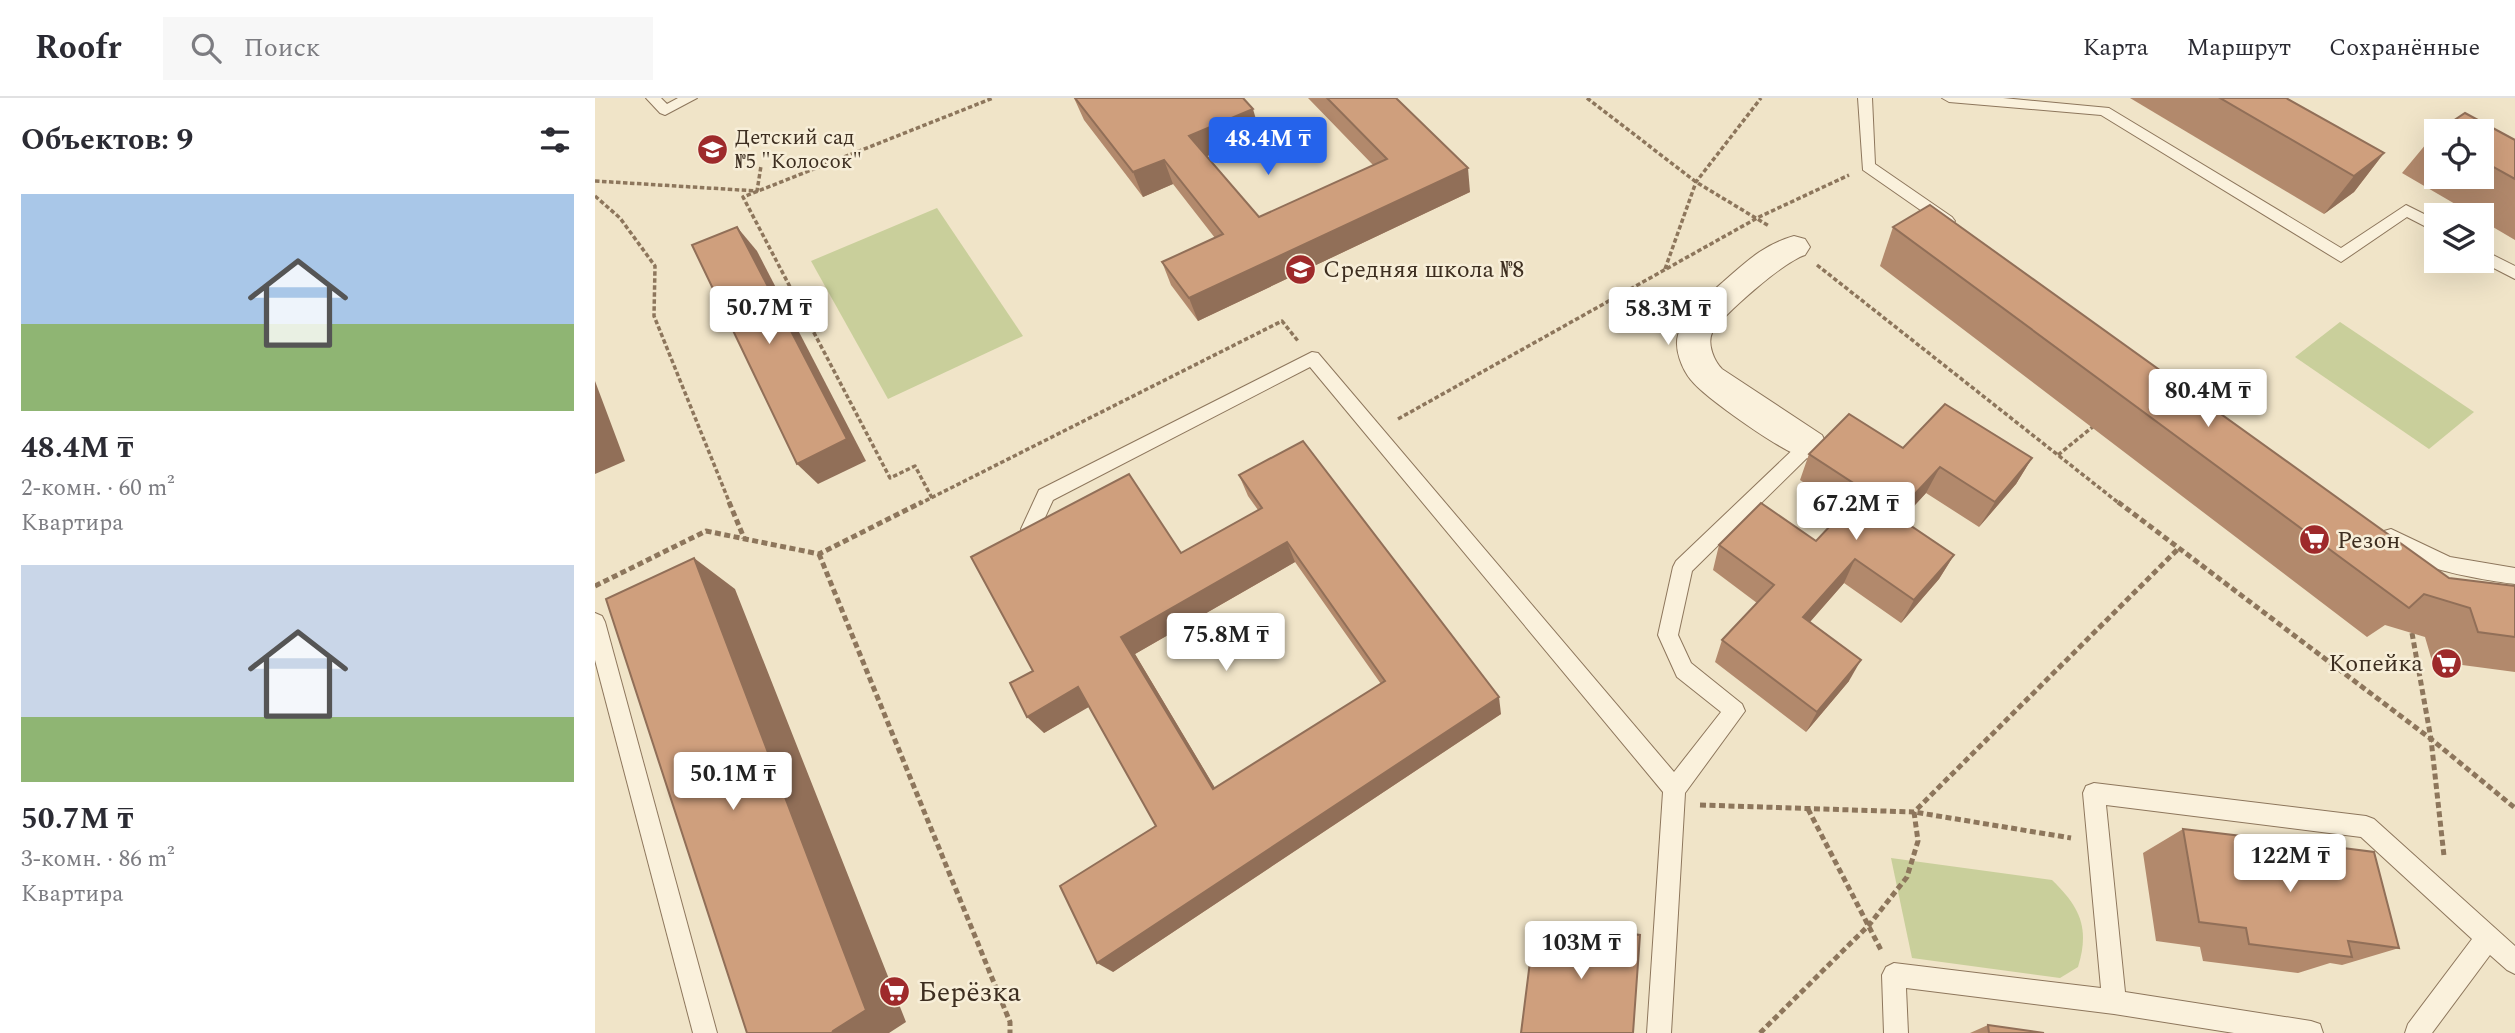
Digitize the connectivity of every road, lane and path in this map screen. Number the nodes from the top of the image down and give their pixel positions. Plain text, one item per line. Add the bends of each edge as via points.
1 (653, 98) edge
2 (690, 98) edge
3 (993, 98) edge
4 (1587, 98) edge
5 (1761, 98) edge
6 (1865, 98) edge
7 (1949, 98) edge
8 (761, 166) dead end
9 (1868, 166) junction
10 (595, 181) edge
11 (1696, 182) junction
12 (757, 191) junction
13 (595, 196) edge
14 (1759, 218) junction
15 (2424, 220) edge
16 (1958, 229) edge
17 (1794, 247) junction
18 (2494, 262) edge
19 (1664, 271) junction
20 (2515, 274) edge
21 (1312, 358) junction
22 (2095, 425) dead end
23 (1373, 433) junction
24 (1809, 445) joint
25 (2058, 455) junction
26 (932, 498) junction
27 (2378, 527) edge
28 (1030, 529) edge
29 (744, 538) junction
30 (2178, 549) junction
31 (819, 554) junction
32 (2515, 576) edge
33 (595, 586) edge
34 (595, 622) edge
35 (2412, 633) edge
36 (2431, 738) junction
37 (1674, 797) junction
38 (1807, 808) junction
39 (2515, 808) edge
40 (1915, 812) junction
41 (2099, 843) junction
42 (2449, 902) junction
43 (1869, 925) junction
44 (2488, 939) junction
45 (2515, 962) edge
46 (1894, 975) junction
47 (2114, 1002) junction
48 (705, 1033) edge
49 (1010, 1033) edge
50 (1659, 1033) edge
51 (1760, 1033) edge
52 (1896, 1033) edge
53 (2311, 1033) edge
54 (2417, 1033) edge

1 - 2 lane via 664,110
3 - 12 path
4 - 11 path
5 - 11 path
6 - 9 lane
7 - 15 lane via 2104,111 2341,256 2406,210
8 - 12 path
9 - 14 path
9 - 16 lane
10 - 12 path
11 - 14 path
11 - 19 path
12 - 26 path via 743,197 890,478 915,466
13 - 29 path via 620,218 655,266 654,316
14 - 17 path
14 - 19 path
17 - 24 street via 1781,251 1706,318 1695,335 1696,353 1703,370 1718,384
17 - 25 path
18 - 20 lane
19 - 23 path
21 - 23 lane
21 - 26 path via 1282,321
21 - 28 lane via 1046,495
22 - 25 path
23 - 37 lane
24 - 37 lane via 1683,567 1668,635 1684,670 1735,712
25 - 30 path
26 - 31 path
27 - 32 lane via 2412,551 2456,568
29 - 31 path
29 - 33 path via 706,531
30 - 36 path
30 - 40 path
31 - 49 path via 1010,1022
34 - 48 lane
35 - 36 path
36 - 39 path
36 - 42 path
37 - 38 path
37 - 50 lane
38 - 40 path
38 - 43 path
40 - 41 path
40 - 43 path via 1918,841 1907,877
41 - 42 lane via 2094,793 2366,827
41 - 47 lane
42 - 44 lane
43 - 46 path
43 - 51 path
44 - 45 lane
44 - 54 lane
46 - 47 lane
46 - 52 lane
47 - 53 lane

